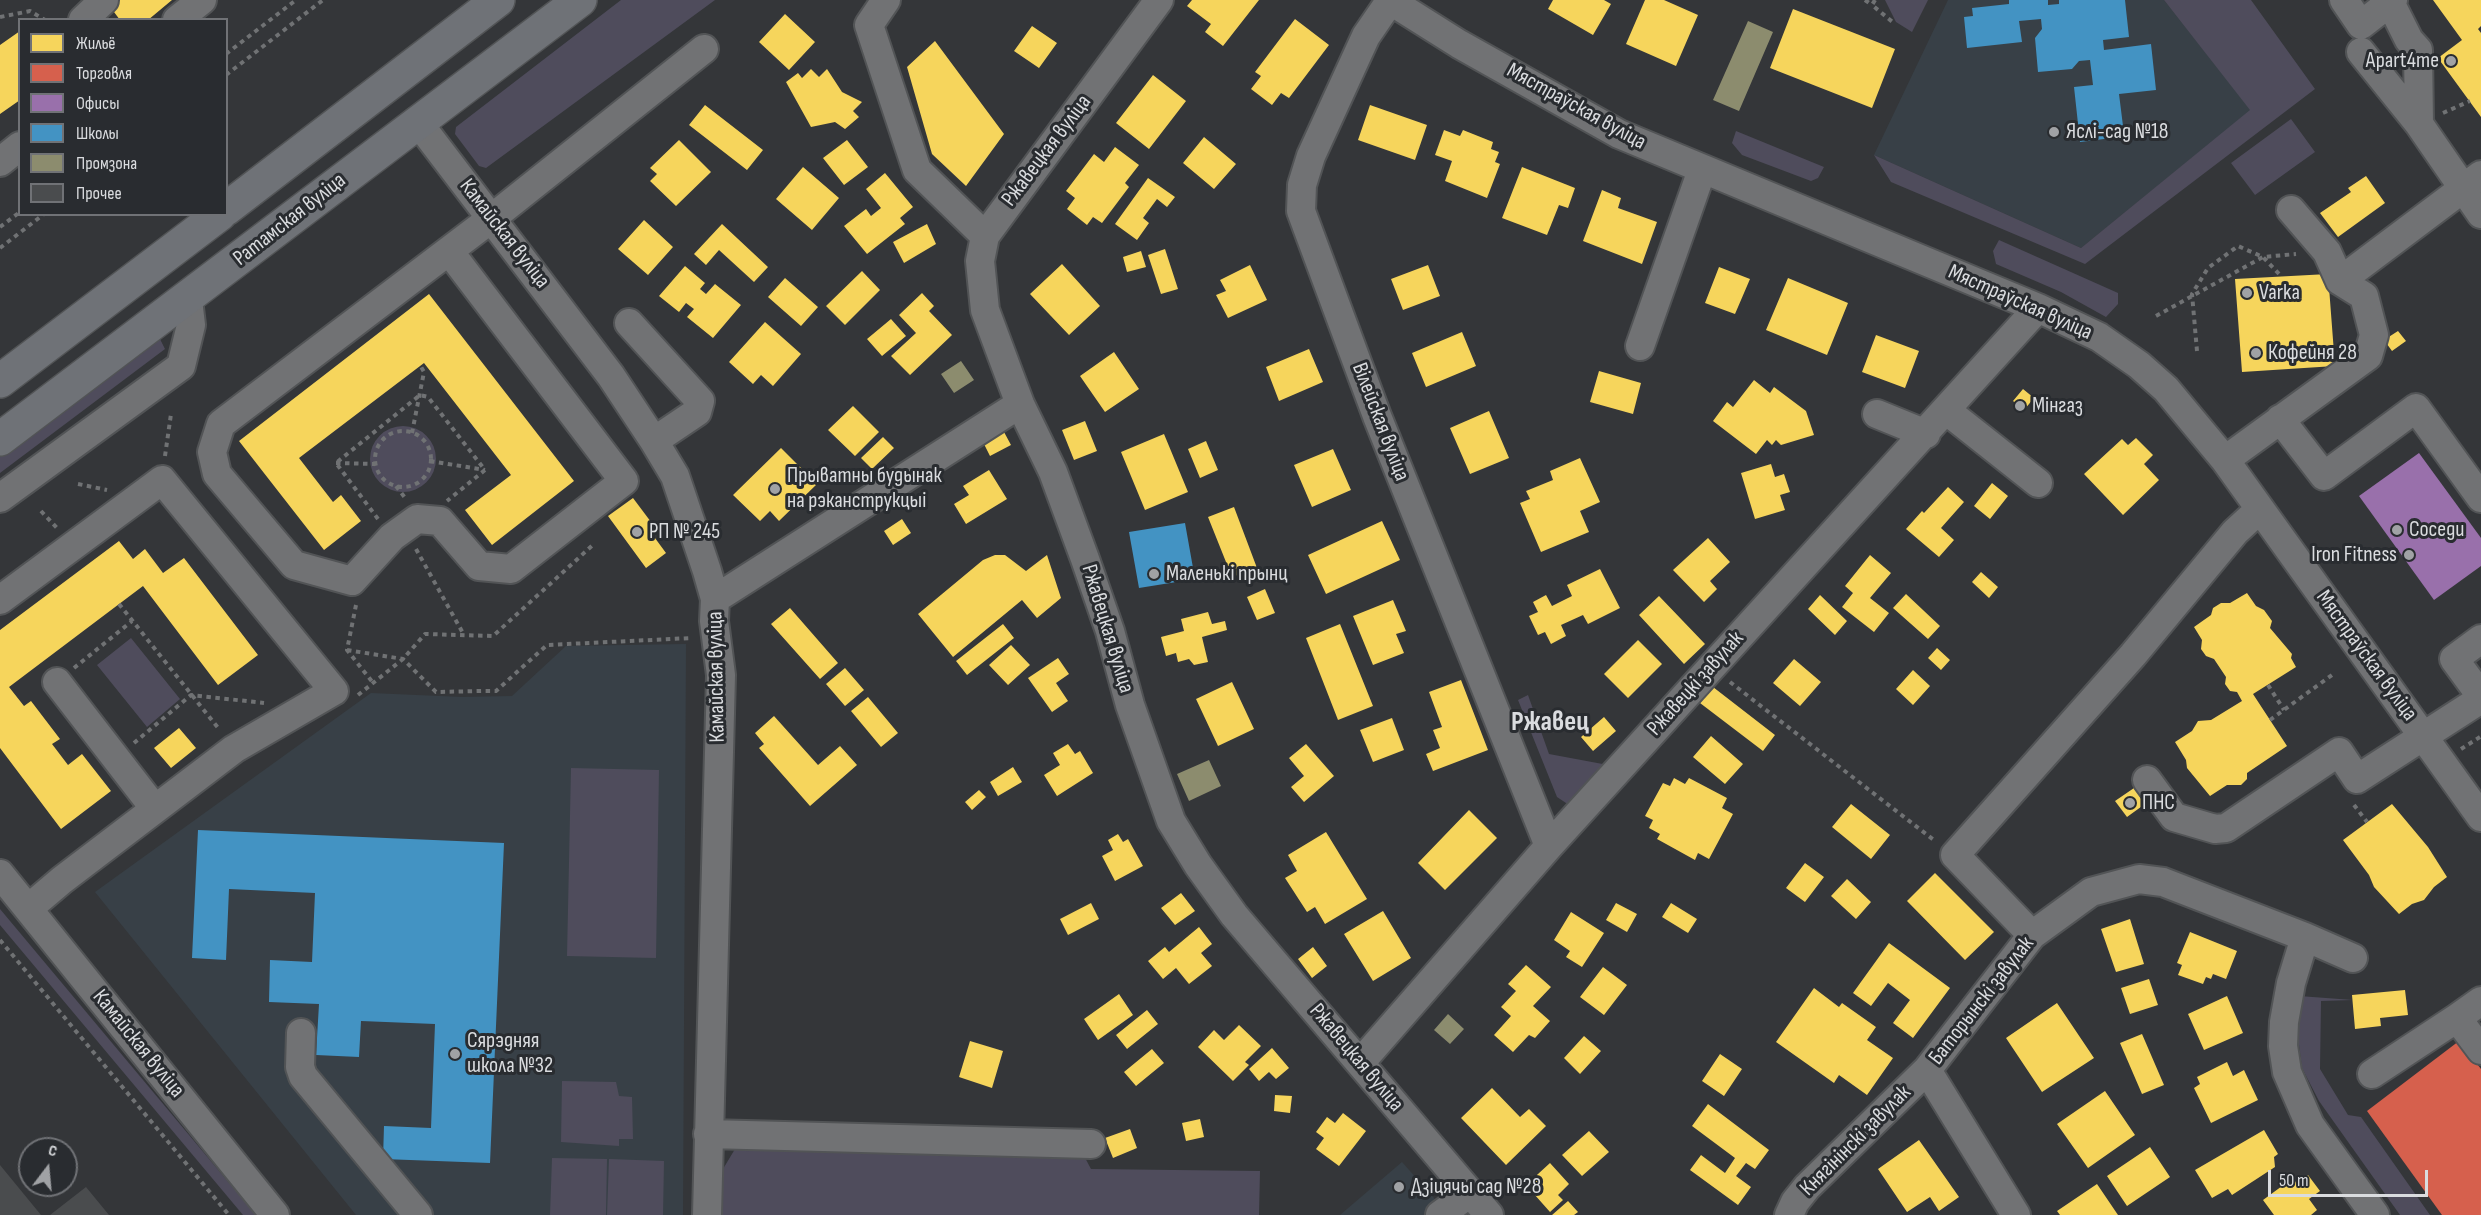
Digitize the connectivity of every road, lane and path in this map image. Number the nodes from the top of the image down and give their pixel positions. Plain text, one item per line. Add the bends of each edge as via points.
1 (104, 0) edge
2 (202, 0) edge
3 (296, 0) edge
4 (324, 0) edge
5 (498, 0) edge
6 (580, 0) edge
7 (886, 0) edge
8 (1159, 0) edge
9 (1865, 0) edge
10 (1875, 0) edge
11 (2344, 0) edge
12 (1389, 1) edge
13 (2391, 1) edge
14 (1872, 5) junction
15 (0, 17) edge
16 (42, 18) edge
17 (85, 18) edge
18 (180, 18) edge
19 (1895, 24) dead end
20 (704, 49) dead end
21 (228, 52) edge
22 (2361, 52) dead end
23 (228, 73) edge
24 (417, 121) junction
25 (2419, 124) junction
26 (18, 148) edge
27 (0, 162) edge
28 (1702, 170) junction
29 (2472, 183) edge
30 (228, 207) edge
31 (2290, 210) dead end
32 (18, 214) edge
33 (2481, 214) edge
34 (41, 216) edge
35 (217, 216) edge
36 (492, 218) junction
37 (0, 227) edge
38 (986, 236) junction
39 (0, 248) edge
40 (449, 251) junction
41 (2327, 252) junction
42 (2263, 257) junction
43 (2281, 276) dead end
44 (2340, 281) junction
45 (2192, 294) junction
46 (188, 300) junction
47 (2038, 308) junction
48 (2156, 316) dead end
49 (629, 323) dead end
50 (1640, 346) dead end
51 (2197, 351) dead end
52 (420, 365) dead end
53 (0, 381) edge
54 (420, 395) junction
55 (1020, 404) junction
56 (1947, 411) junction
57 (1877, 414) dead end
58 (2280, 419) junction
59 (412, 433) junction
60 (1926, 434) junction
61 (0, 439) edge
62 (654, 441) junction
63 (2225, 460) junction
64 (430, 461) junction
65 (336, 463) junction
66 (375, 464) junction
67 (485, 470) junction
68 (2038, 483) dead end
69 (0, 498) edge
70 (2481, 498) edge
71 (2260, 508) junction
72 (440, 521) junction
73 (392, 537) junction
74 (595, 543) dead end
75 (352, 581) junction
76 (715, 599) junction
77 (0, 600) edge
78 (119, 604) dead end
79 (132, 621) junction
80 (464, 635) junction
81 (696, 638) dead end
82 (2481, 639) edge
83 (347, 650) junction
84 (403, 659) junction
85 (1711, 668) junction
86 (2332, 675) dead end
87 (57, 682) joint
88 (374, 684) junction
89 (2268, 685) dead end
90 (334, 691) junction
91 (191, 694) junction
92 (2481, 697) edge
93 (270, 704) dead end
94 (2284, 710) junction
95 (2270, 720) dead end
96 (2424, 737) junction
97 (2480, 737) edge
98 (234, 749) junction
99 (2461, 749) dead end
100 (116, 758) junction
101 (2147, 780) dead end
102 (2354, 805) dead end
103 (154, 809) junction
104 (2481, 817) edge
105 (2367, 822) dead end
106 (1549, 846) junction
107 (1955, 855) junction
108 (0, 874) edge
109 (29, 908) junction
110 (2032, 935) junction
111 (2306, 937) junction
112 (0, 940) edge
113 (2353, 958) dead end
114 (2481, 1001) edge
115 (2457, 1018) junction
116 (301, 1033) dead end
117 (2481, 1050) edge
118 (1360, 1063) junction
119 (1927, 1070) junction
120 (2372, 1074) dead end
121 (708, 1134) junction
122 (1091, 1144) dead end
123 (1470, 1193) junction
124 (229, 1215) edge
125 (275, 1215) edge
126 (418, 1215) edge
127 (707, 1215) edge
128 (1440, 1215) edge
129 (1489, 1215) edge
130 (1789, 1215) edge
131 (2016, 1215) edge
132 (2375, 1215) edge

1 - 17 street
2 - 18 street
3 - 21 path
4 - 23 path
5 - 30 main road, Ратамская вуліца
6 - 24 main road, Ратамская вуліца
7 - 38 street via 869,25 917,170
8 - 38 street, Ржавецкая вуліца
9 - 14 path
10 - 14 path
11 - 13 street via 2361,25
12 - 28 street, Мястраўская вуліца via 1619,134
12 - 106 street, Вілейская вуліца via 1366,36 1311,156 1302,185 1301,211 1377,416
13 - 25 street via 2409,40 2418,50
14 - 19 path
15 - 16 path via 30,11
20 - 36 street
22 - 25 street
24 - 36 street, Камайская вуліца
24 - 46 main road, Ратамская вуліца
25 - 29 street
26 - 27 street
28 - 47 street, Мястраўская вуліца
28 - 50 street
29 - 33 street
29 - 44 street
31 - 41 street
32 - 37 path
34 - 39 path
35 - 53 main road
36 - 40 street
36 - 62 street, Камайская вуліца via 611,376
38 - 55 street, Ржавецкая вуліца via 980,261 985,310
40 - 72 street via 624,481 511,569 479,566
40 - 75 street via 221,424 212,452 217,474 294,565
41 - 42 path
41 - 44 street
42 - 43 path
42 - 45 path
42 - 45 path via 2238,246 2208,268
44 - 58 street via 2364,296 2374,334 2368,356
45 - 48 path
45 - 51 path
46 - 61 main road, Ратамская вуліца
46 - 69 street via 190,325 181,366
47 - 56 street, Ржавецкі завулак
47 - 63 street, Мястраўская вуліца via 2099,337 2139,365 2166,389
49 - 62 street via 699,401 697,412
52 - 54 path via 424,372
54 - 59 path
54 - 65 path
54 - 67 path via 428,397
55 - 76 street
55 - 118 street, Ржавецкая вуліца via 1053,472 1085,559 1171,821 1234,915
56 - 60 street, Ржавецкі завулак
56 - 68 street
57 - 60 street
58 - 63 street
58 - 70 street via 2324,476 2416,408
59 - 64 path via 424,442
59 - 66 path via 400,432 384,439 378,446
60 - 85 street, Ржавецкі завулак
62 - 76 street, Камайская вуліца via 675,476
63 - 71 street, Мястраўская вуліца
64 - 66 path via 425,476 401,487 384,480
64 - 67 path
65 - 66 path
65 - 73 path
67 - 72 path via 440,506
71 - 96 street, Мястраўская вуліца
71 - 107 street
72 - 73 street via 417,519
73 - 75 street
73 - 80 path via 418,550
74 - 80 path via 493,636
75 - 83 path via 358,597
76 - 121 street, Камайская вуліца via 721,675
77 - 90 street via 162,480
78 - 79 path
79 - 87 path
79 - 91 path
80 - 84 path via 425,634
81 - 84 path via 547,645 496,691 436,692
82 - 92 street via 2454,659
83 - 84 path
83 - 88 path
84 - 88 path
85 - 106 street, Ржавецкі завулак
85 - 107 path
86 - 94 path
87 - 100 street
88 - 90 path via 344,705
89 - 94 path
90 - 98 street
91 - 93 path
91 - 98 path
91 - 100 path
92 - 96 street
94 - 95 path
96 - 101 street via 2357,779 2339,752 2226,828 2174,817
96 - 104 street, Мястраўская вуліца
97 - 99 path
98 - 103 street
100 - 103 street
102 - 105 path
103 - 109 street
106 - 118 street, Ржавецкі завулак
107 - 110 street
108 - 109 street, Камайская вуліца
109 - 125 street, Камайская вуліца
110 - 111 street, Баторынскі завулак via 2091,892 2139,879 2163,882
110 - 119 street, Баторынскі завулак
111 - 113 street, Баторынскі завулак
111 - 132 street via 2284,1022 2287,1072 2310,1125
112 - 124 path
114 - 115 street
115 - 117 street
115 - 120 street
116 - 126 street via 303,1076
118 - 123 street, Ржавецкая вуліца
119 - 130 street, Княгінінскі завулак via 1807,1187
119 - 131 street, Баторынскі завулак
121 - 122 street
121 - 127 street, Камайская вуліца
123 - 128 street
123 - 129 street, Ржавецкая вуліца

